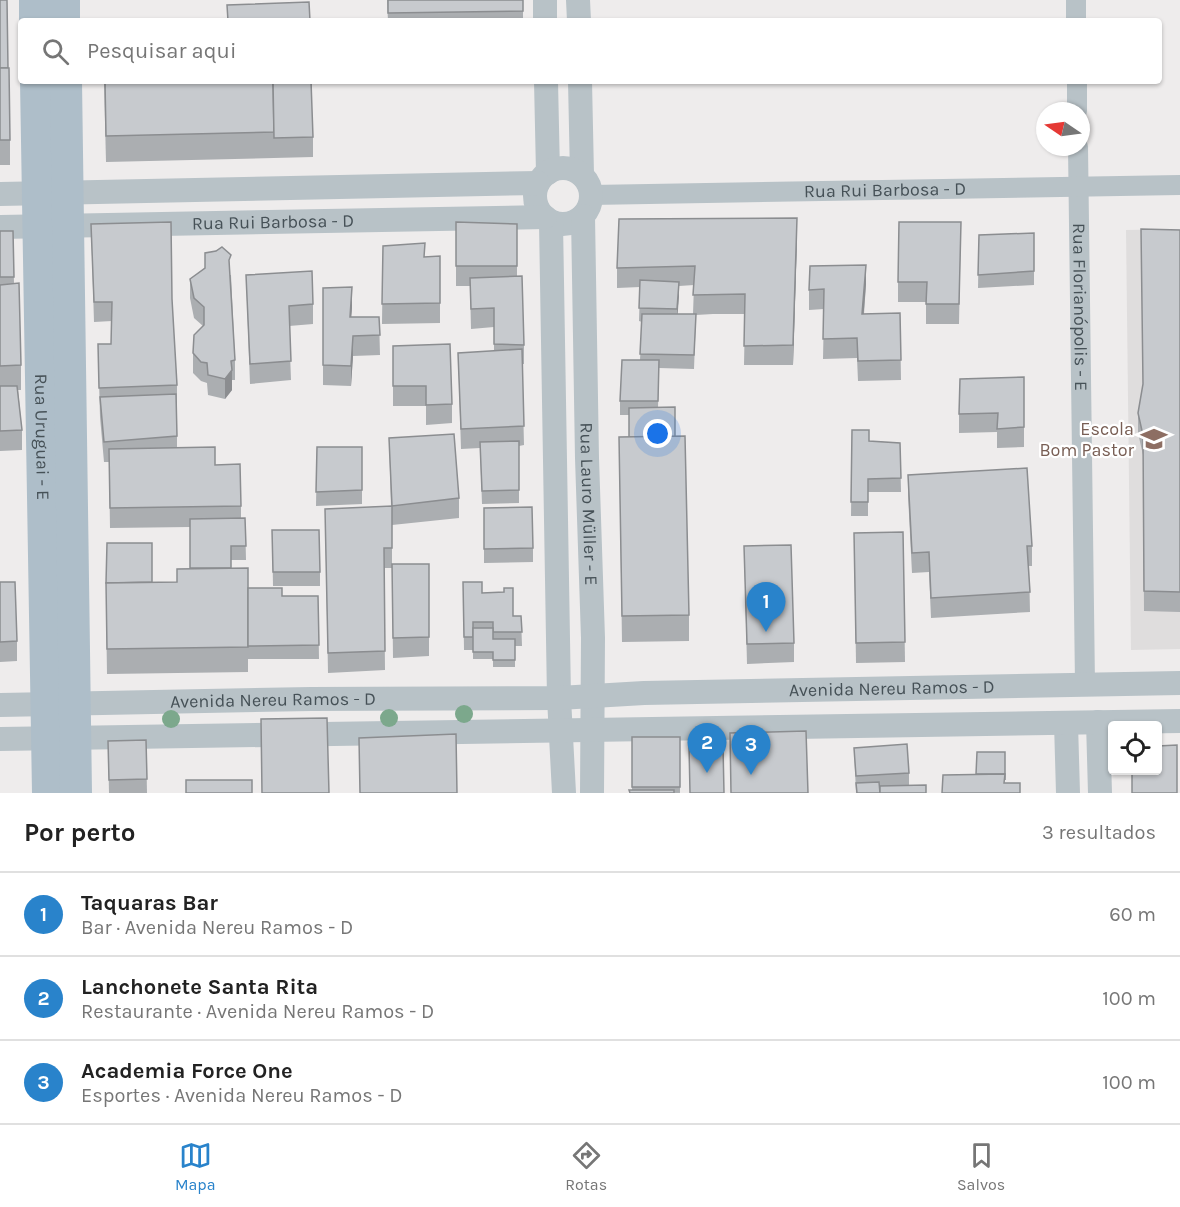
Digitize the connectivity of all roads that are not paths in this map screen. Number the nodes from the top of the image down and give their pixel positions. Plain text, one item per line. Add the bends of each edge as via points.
1 (35, 0) edge
2 (64, 0) edge
3 (545, 0) edge
4 (578, 0) edge
5 (1076, 0) edge
6 (35, 18) edge
7 (64, 18) edge
8 (545, 18) edge
9 (579, 18) edge
10 (1076, 18) edge
11 (36, 84) edge
12 (66, 84) edge
13 (546, 84) edge
14 (580, 84) edge
15 (1077, 84) edge
16 (1077, 102) edge
17 (1078, 156) edge
18 (543, 178) junction
19 (1180, 185) edge
20 (1078, 186) junction
21 (53, 193) junction
22 (0, 194) edge
23 (585, 196) junction
24 (548, 219) junction
25 (53, 226) junction
26 (0, 227) edge
27 (1180, 682) edge
28 (1085, 684) junction
29 (598, 696) junction
30 (553, 698) junction
31 (311, 699) junction
32 (61, 704) junction
33 (0, 705) edge
34 (1180, 721) edge
35 (1098, 722) junction
36 (1066, 723) junction
37 (599, 731) junction
38 (551, 732) junction
39 (313, 734) junction
40 (61, 738) junction
41 (0, 739) edge
42 (48, 793) edge
43 (76, 793) edge
44 (564, 793) edge
45 (592, 793) edge
46 (1068, 793) edge
47 (1100, 793) edge

1 - 6 main road
2 - 7 main road
3 - 8 street
4 - 9 street
5 - 10 street
11 - 21 main road, Rua Uruguai - E
12 - 21 main road, Rua Uruguai - E
13 - 18 street
14 - 23 street, Rua Lauro Müller - E
15 - 16 street
17 - 20 street, Rua Florianópolis - E
18 - 21 street, Rua Rui Barbosa - D
18 - 23 street via 566,168 574,170
18 - 24 street via 536,201
19 - 20 street, Rua Rui Barbosa - D
20 - 23 street, Rua Rui Barbosa - D
20 - 28 street, Rua Florianópolis - E
21 - 22 street, Rua Rui Barbosa - D
21 - 25 main road, Rua Uruguai - E
23 - 24 street via 568,224
23 - 29 street, Rua Lauro Müller - E via 587,458
24 - 25 street, Rua Rui Barbosa - D
24 - 30 street, Rua Lauro Müller - E
25 - 26 street, Rua Rui Barbosa - D
25 - 32 main road, Rua Uruguai - E
27 - 28 street, Avenida Nereu Ramos - D
28 - 29 street, Avenida Nereu Ramos - D
29 - 30 street, Avenida Nereu Ramos - D
29 - 37 street, Rua Lauro Müller - E
30 - 31 street, Avenida Nereu Ramos - D
30 - 38 street, Rua Lauro Müller - E
31 - 32 street, Avenida Nereu Ramos - D
31 - 39 street
32 - 33 street, Avenida Nereu Ramos - D
32 - 40 main road, Rua Uruguai - E
34 - 35 street, Avenida Nereu Ramos - D
35 - 36 street, Avenida Nereu Ramos - D
35 - 47 street
36 - 37 street, Avenida Nereu Ramos - D
36 - 46 street
37 - 38 street, Avenida Nereu Ramos - D
37 - 45 street, Rua Lauro Müller - E
38 - 39 street, Avenida Nereu Ramos - D
38 - 44 street, Rua Lauro Müller - E
39 - 40 street, Avenida Nereu Ramos - D
40 - 41 street, Avenida Nereu Ramos - D
40 - 42 main road, Rua Uruguai - E
40 - 43 main road, Rua Uruguai - E

